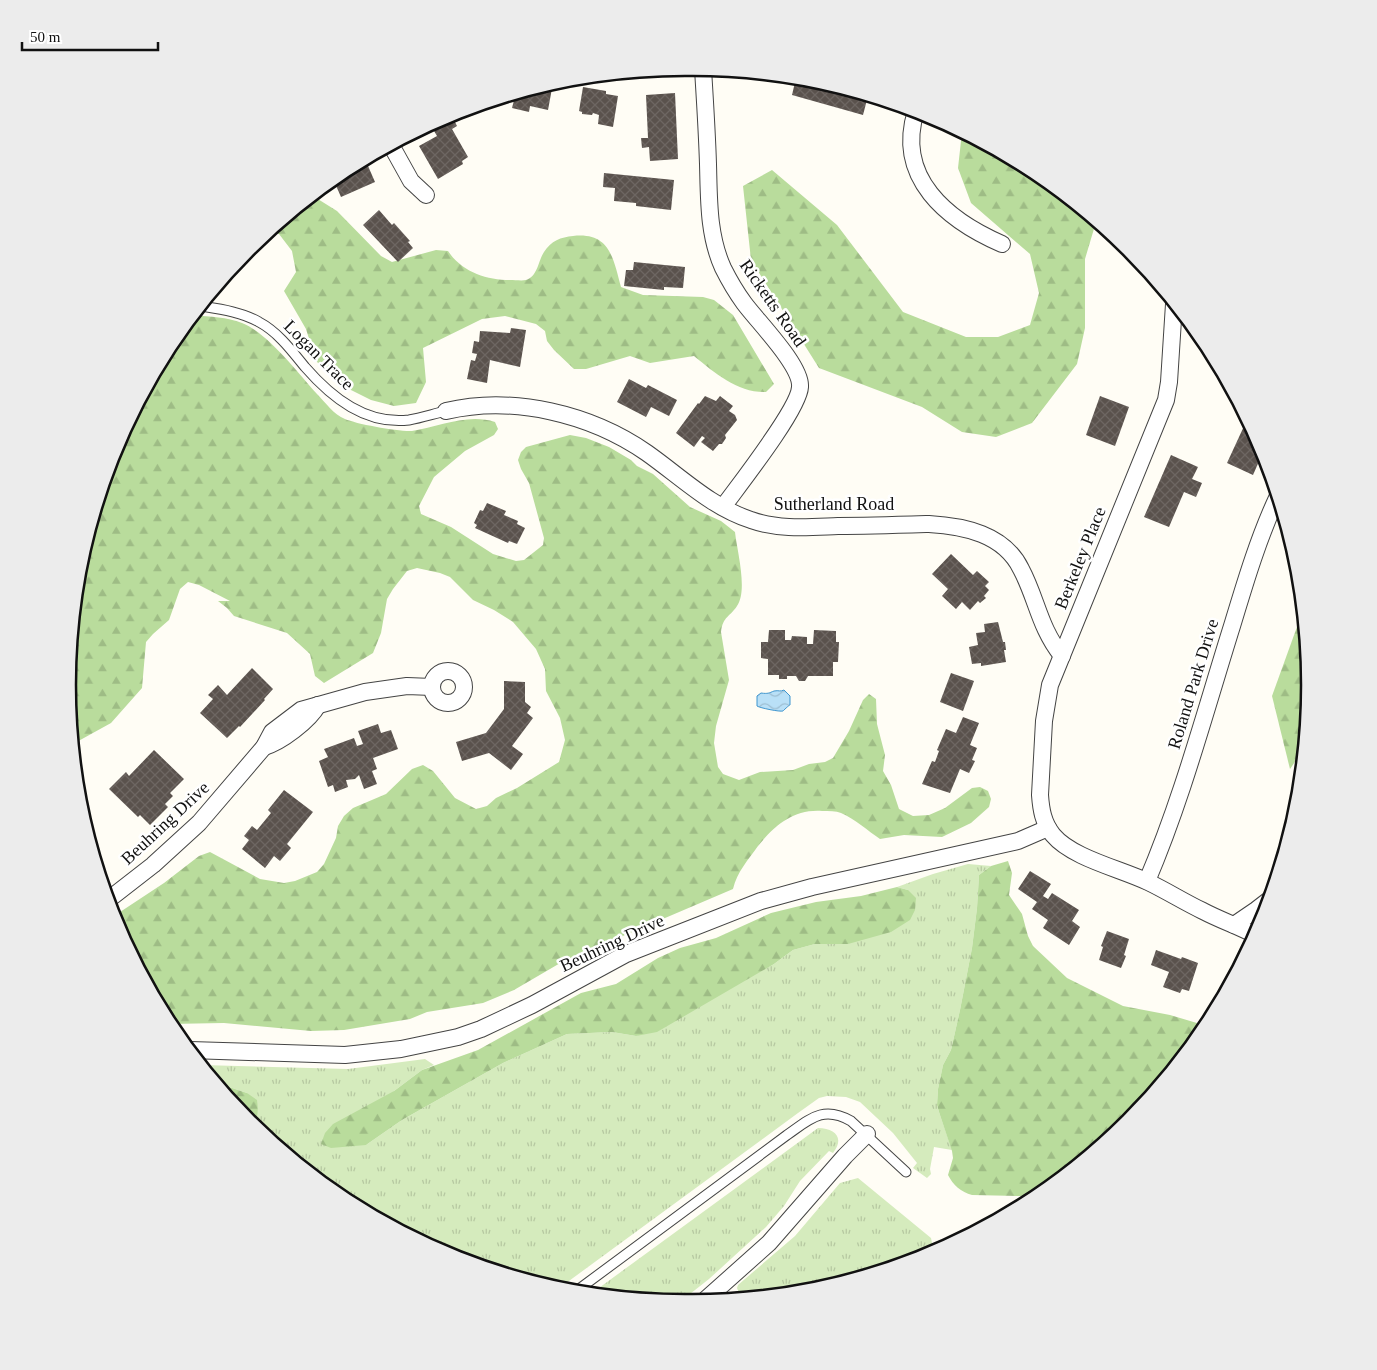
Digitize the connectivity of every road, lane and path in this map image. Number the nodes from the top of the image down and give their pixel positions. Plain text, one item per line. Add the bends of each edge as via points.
1 (703, 77) edge
2 (914, 119) edge
3 (395, 150) edge
4 (426, 195) dead end
5 (1002, 244) dead end
6 (208, 307) edge
7 (1173, 312) edge
8 (446, 411) joint
9 (1273, 506) edge
10 (723, 508) junction
11 (1062, 656) junction
12 (432, 687) dead end
13 (1048, 828) junction
14 (1147, 881) junction
15 (114, 895) edge
16 (1257, 909) edge
17 (1234, 924) junction
18 (1248, 931) edge
19 (198, 1050) edge
20 (867, 1134) junction
21 (906, 1172) dead end
22 (584, 1285) edge
23 (713, 1293) edge

1 - 10 street, Ricketts Road via 710,222 717,253 744,303 789,359 800,379 798,397
2 - 5 street via 911,147 919,176 928,191 948,213 981,235
3 - 4 street via 411,181
6 - 8 lane, Logan Trace via 233,312 272,330 331,393 362,413 394,421
7 - 11 street, Berkeley Place via 1166,400
8 - 10 street, Sutherland Road via 470,406 500,406 550,411 589,421 626,439
9 - 14 street, Roland Park Drive via 1164,839
10 - 11 street, Sutherland Road via 752,521 774,526 946,525 993,538 1015,558 1047,636
11 - 13 street, Berkeley Place via 1050,685 1044,721 1040,795
12 - 15 street, Beuhring Drive via 379,689 300,710 272,732 264,747 199,823
13 - 14 street via 1060,842 1074,851
13 - 19 street, Beuhring Drive via 1011,842 762,901 626,954 532,1005 458,1037 401,1049 345,1055
14 - 17 street via 1204,912
16 - 17 street
17 - 18 street
20 - 21 lane
20 - 22 lane via 851,1121 832,1113 812,1118
20 - 23 street via 769,1243

